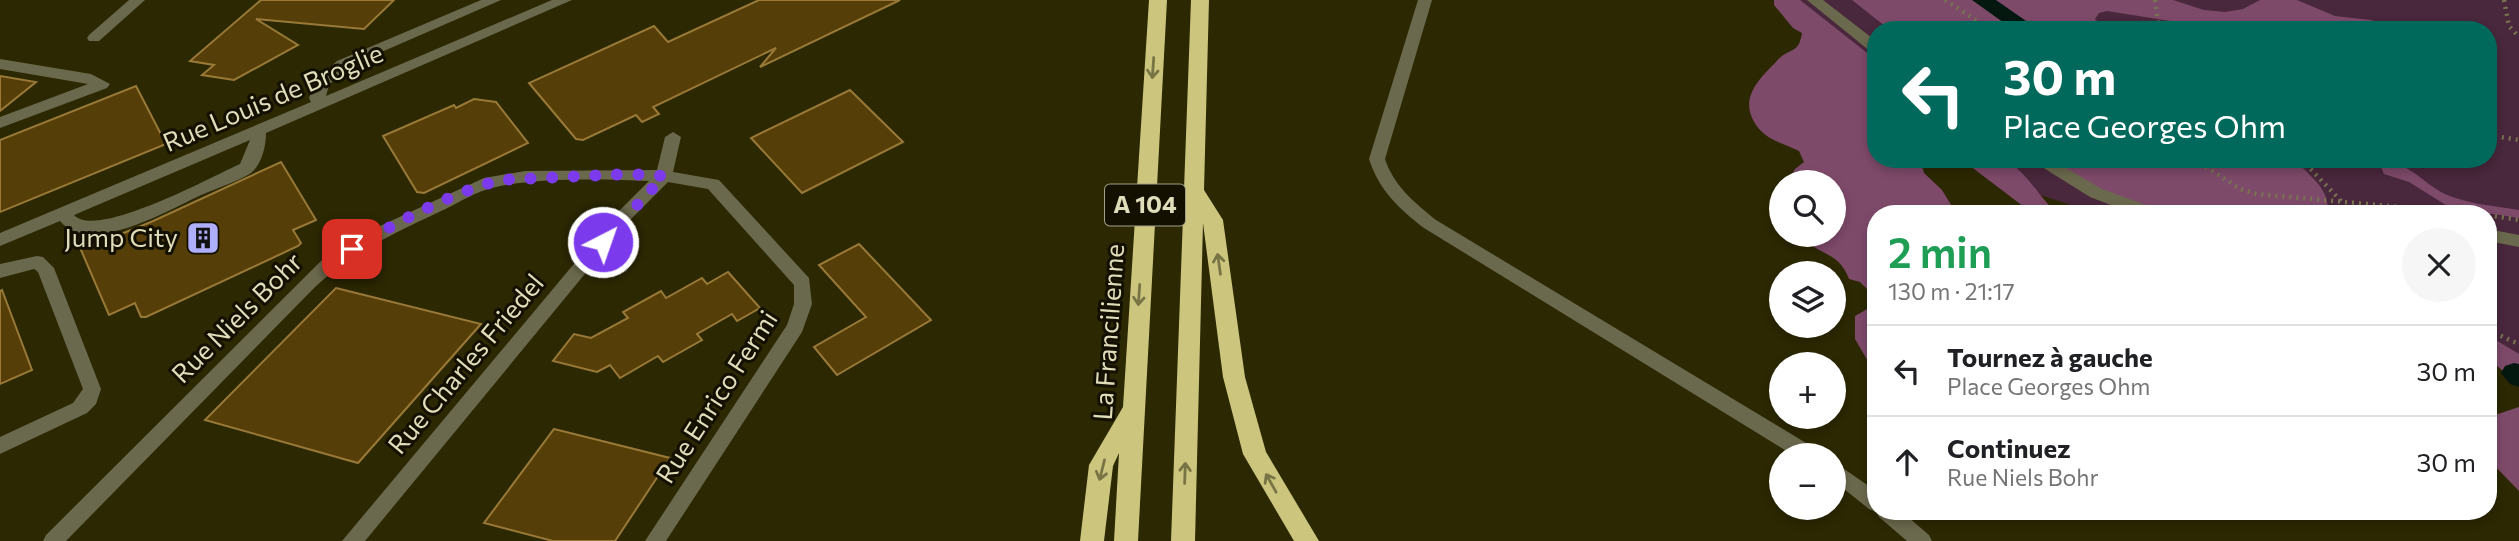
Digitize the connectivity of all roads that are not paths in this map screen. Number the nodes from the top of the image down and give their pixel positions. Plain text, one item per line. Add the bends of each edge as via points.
1 (138, 0) edge
2 (494, 0) edge
3 (565, 0) edge
4 (1158, 0) edge
5 (1200, 0) edge
6 (1425, 0) edge
7 (1814, 0) edge
8 (1825, 0) edge
9 (1867, 33) edge
10 (94, 38) dead end
11 (1867, 42) edge
12 (0, 64) edge
13 (320, 104) junction
14 (0, 123) edge
15 (258, 130) junction
16 (673, 137) dead end
17 (2037, 168) edge
18 (2053, 168) edge
19 (664, 176) junction
20 (713, 184) joint
21 (1195, 192) junction
22 (2106, 205) edge
23 (2129, 205) edge
24 (63, 213) junction
25 (2497, 237) edge
26 (0, 240) edge
27 (2519, 241) edge
28 (0, 271) edge
29 (1132, 409) junction
30 (1789, 443) edge
31 (0, 446) edge
32 (1846, 479) edge
33 (1867, 496) edge
34 (1897, 520) edge
35 (53, 541) edge
36 (352, 541) edge
37 (655, 541) edge
38 (1092, 541) edge
39 (1126, 541) edge
40 (1183, 541) edge
41 (1307, 541) edge
42 (1922, 541) edge

1 - 10 street
2 - 13 street via 342,64 322,83
3 - 13 street, Rue Louis de Broglie
4 -> 29 highway, La Francilienne / A 104
5 - 21 highway, A 104
6 - 30 street via 1377,159 1382,177 1401,201 1430,225
7 - 11 street
8 - 9 street
12 - 14 street via 102,84
13 - 15 street, Rue Louis de Broglie
15 - 24 street, Rue Louis de Broglie
15 - 24 street via 259,144 246,168 122,224 89,228 72,224
16 - 19 street
17 - 22 street
18 - 23 street
19 - 20 street, Rue Niels Bohr
19 - 35 street, Rue Niels Bohr via 524,177 484,184 373,236 331,262
19 - 36 street, Rue Charles Friedel via 620,220
20 - 37 street, Rue Enrico Fermi via 803,283 803,304 796,327
40 -> 21 highway, A 104
41 -> 21 highway via 1255,454 1234,377 1213,220
24 - 26 street, Rue Louis de Broglie
25 - 27 street
28 - 31 street via 37,262 46,268 92,390 80,408
29 -> 38 highway via 1101,466
29 - 39 highway, La Francilienne / A 104
32 - 33 street
34 - 42 street

